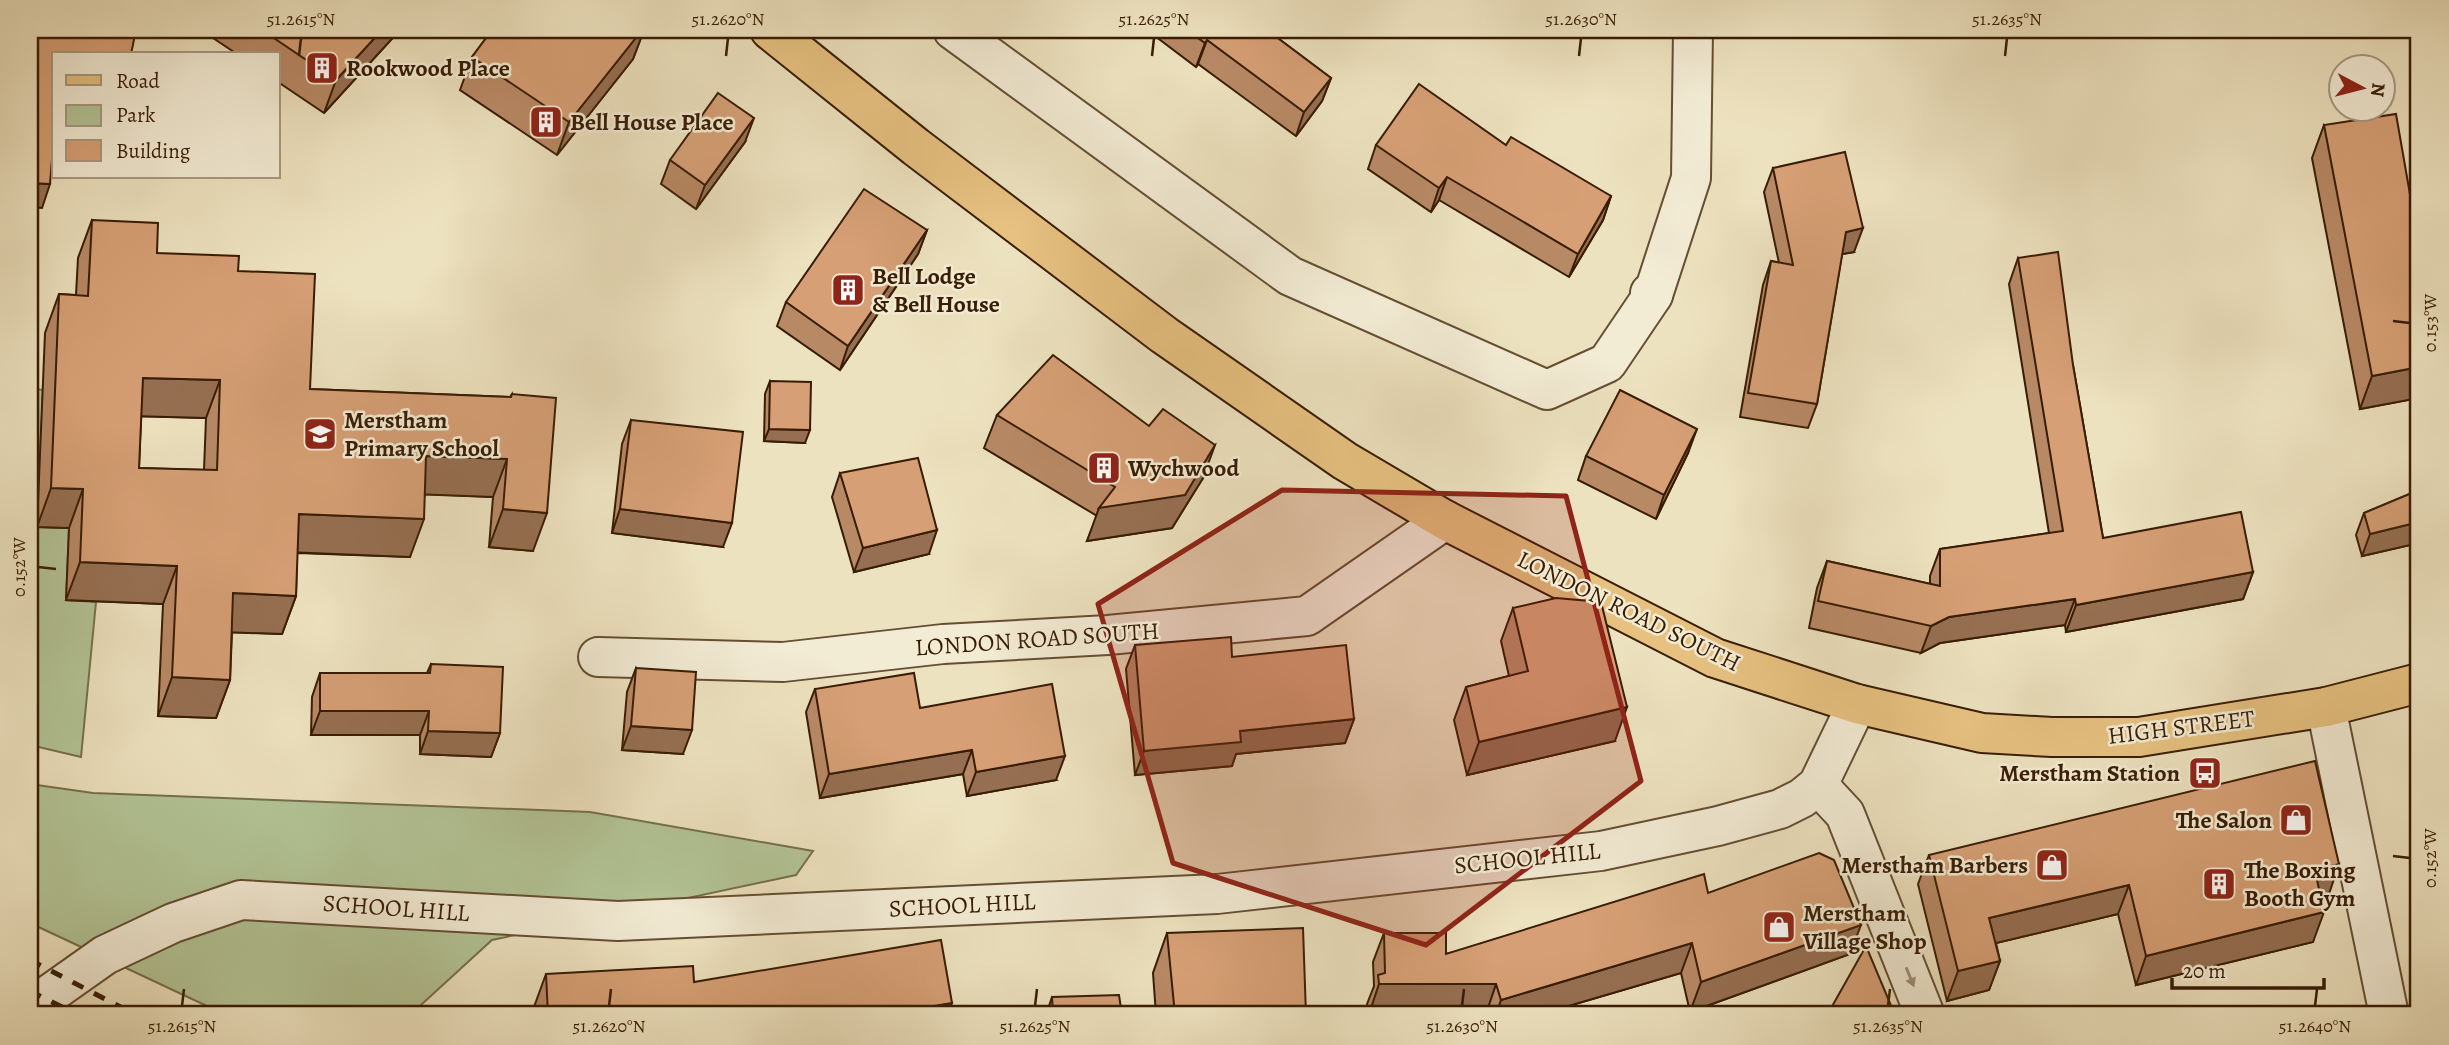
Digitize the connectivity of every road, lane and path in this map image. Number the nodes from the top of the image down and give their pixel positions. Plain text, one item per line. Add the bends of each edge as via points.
1 (769, 30) edge
2 (953, 30) edge
3 (1693, 30) edge
4 (1445, 520) junction
5 (598, 657) dead end
6 (2419, 683) edge
7 (1857, 704) junction
8 (2326, 708) junction
9 (1818, 785) junction
10 (30, 1008) edge
11 (1925, 1015) edge
12 (2389, 1015) edge

1 - 4 main road, LONDON ROAD SOUTH via 916,148 1164,335 1345,461
2 - 3 street via 1290,276 1547,390 1607,363 1652,294 1691,178
4 - 5 street, LONDON ROAD SOUTH via 1307,616 1108,635 943,644 783,662
4 - 7 main road, LONDON ROAD SOUTH via 1714,657
6 - 8 main road, HIGH STREET
7 - 8 main road, HIGH STREET via 1983,733 2066,738 2139,737
7 - 9 street
8 - 12 street
9 - 10 street, SCHOOL HILL via 1780,809 1601,851 1217,894 618,921 242,900 173,923 105,956
9 -> 11 street via 1845,814

